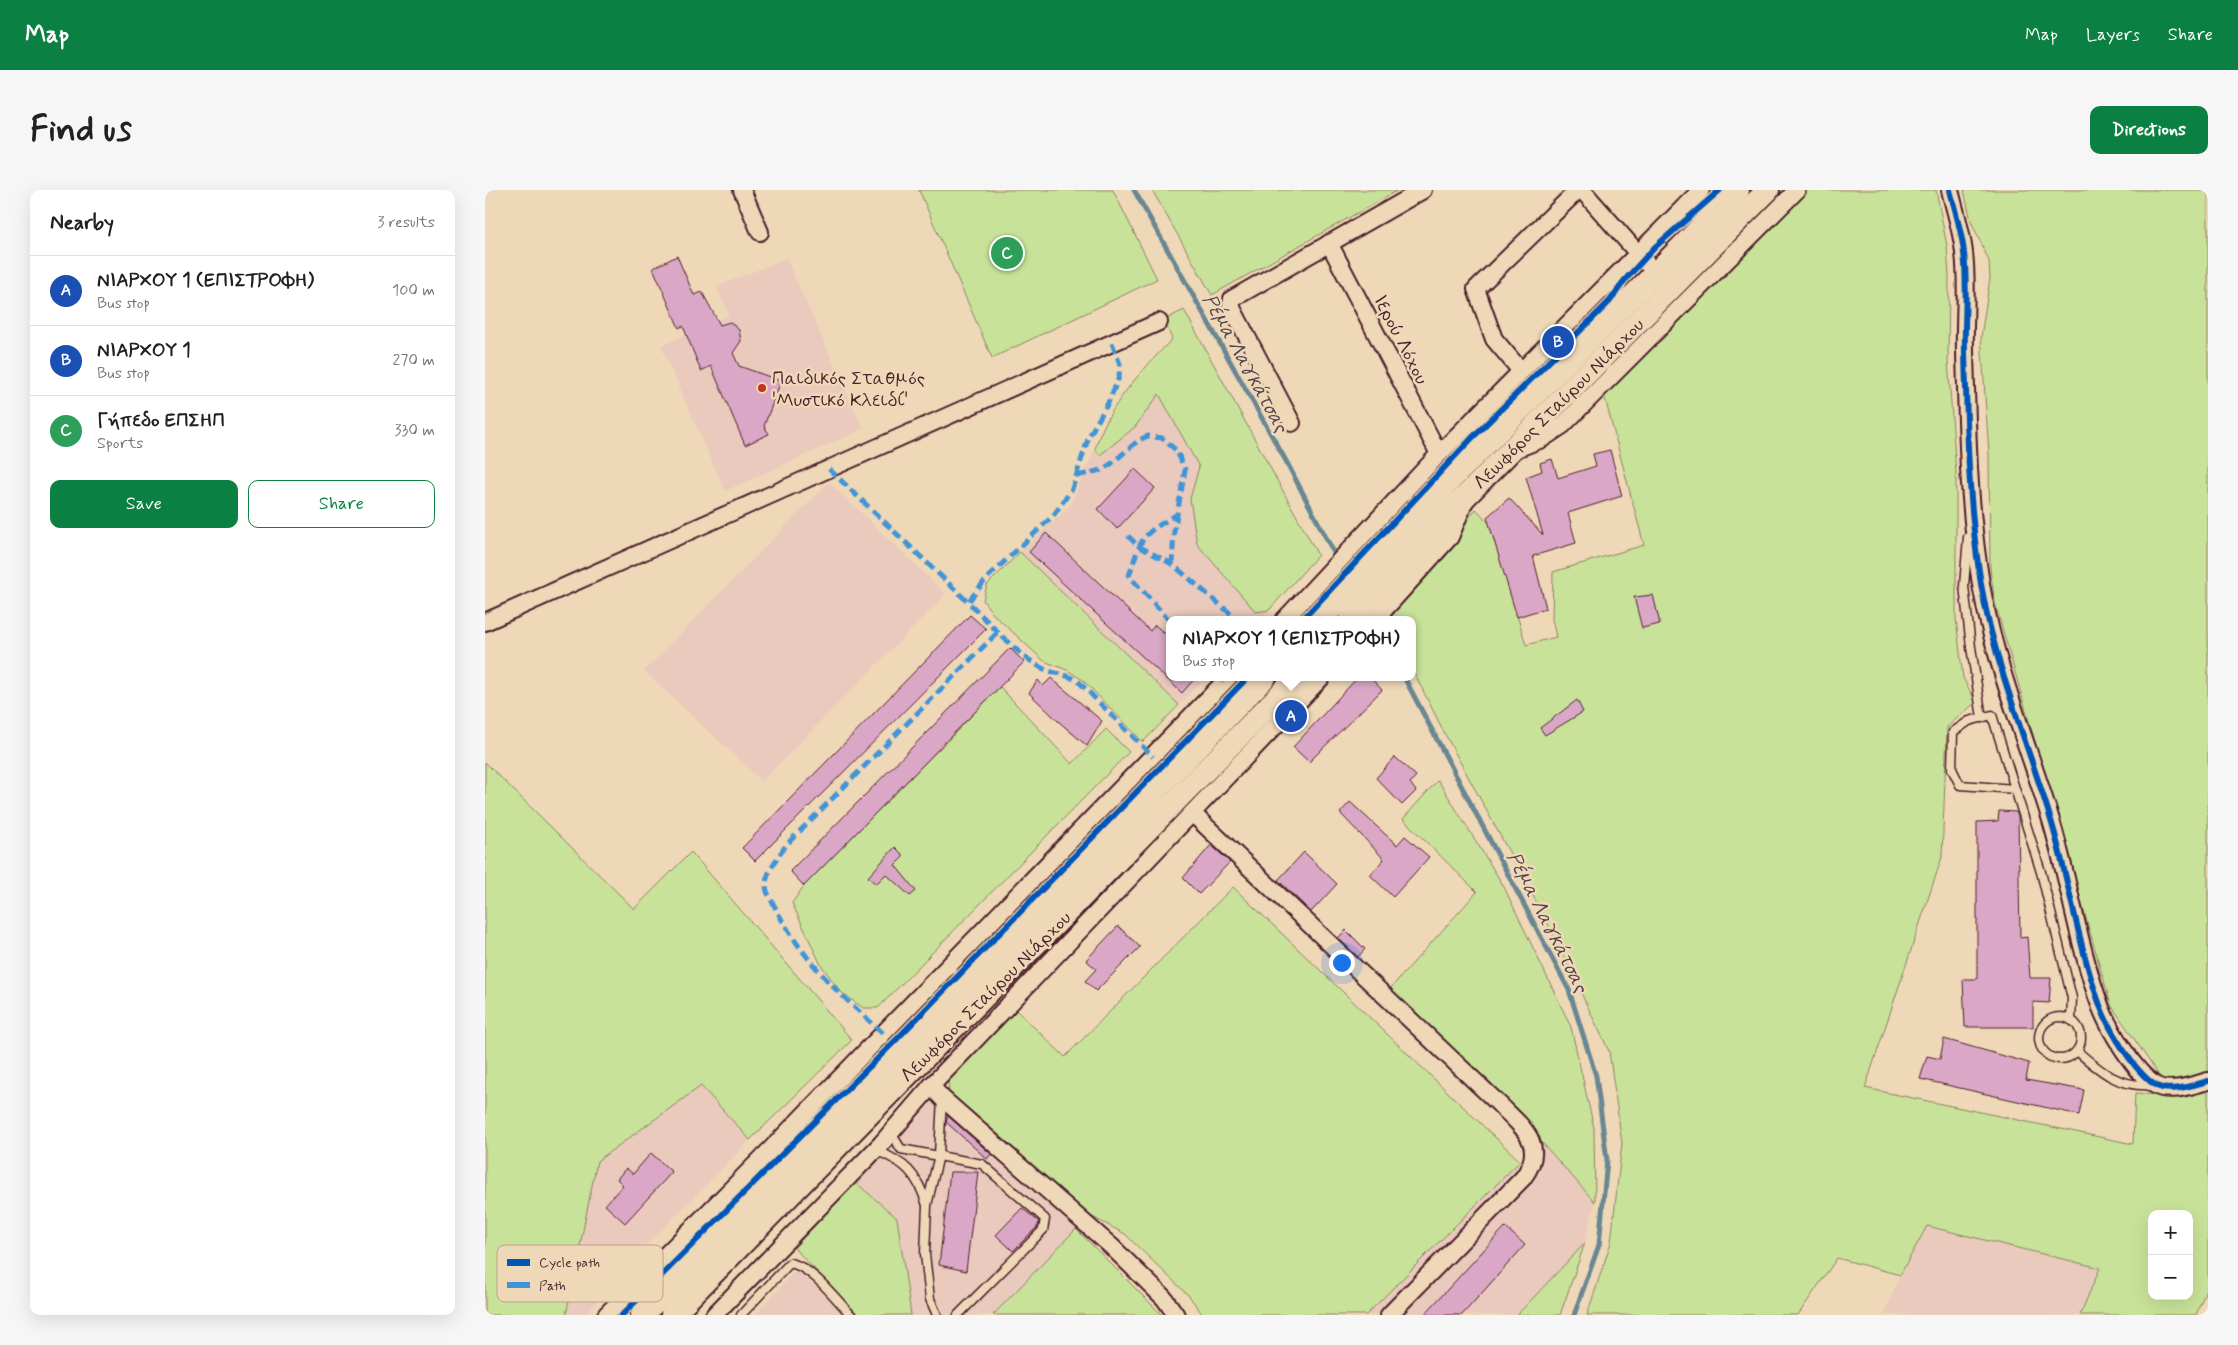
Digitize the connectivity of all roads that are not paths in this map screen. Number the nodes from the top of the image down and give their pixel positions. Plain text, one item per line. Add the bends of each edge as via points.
1 (742, 190) edge
2 (1423, 190) edge
3 (1578, 190) edge
4 (1582, 190) edge
5 (1701, 190) edge
6 (1739, 190) edge
7 (1768, 190) edge
8 (1797, 190) edge
9 (1950, 190) edge
10 (760, 232) dead end
11 (1329, 243) junction
12 (1638, 253) junction
13 (1657, 275) junction
14 (1159, 322) dead end
15 (1521, 371) junction
16 (1292, 422) dead end
17 (1509, 452) junction
18 (1439, 454) junction
19 (1469, 492) junction
20 (1971, 500) junction
21 (1288, 616) edge
22 (1325, 616) edge
23 (1354, 616) edge
24 (1379, 616) edge
25 (485, 622) edge
26 (1225, 681) edge
27 (1261, 681) edge
28 (1293, 681) edge
29 (1318, 681) edge
30 (1982, 718) junction
31 (2015, 789) junction
32 (1192, 813) junction
33 (2071, 1020) junction
34 (2077, 1051) junction
35 (2208, 1081) edge
36 (2155, 1084) junction
37 (931, 1086) junction
38 (941, 1098) junction
39 (891, 1132) junction
40 (875, 1150) junction
41 (939, 1156) junction
42 (927, 1205) junction
43 (663, 1258) edge
44 (663, 1294) edge
45 (619, 1302) edge
46 (655, 1302) edge
47 (718, 1313) edge
48 (606, 1315) edge
49 (642, 1315) edge
50 (672, 1315) edge
51 (741, 1315) edge
52 (851, 1315) edge
53 (937, 1315) edge
54 (957, 1315) edge
55 (1176, 1315) edge
56 (1389, 1315) edge

1 - 10 street
2 - 11 street
3 - 15 street via 1476,289 1493,339
4 - 12 street
5 - 12 street
6 - 13 main road, Λεωφόρος Σταύρου Νιάρχου
7 - 17 main road, Λεωφόρος Σταύρου Νιάρχου
8 - 17 street via 1563,425 1542,439
9 - 20 street via 1964,253
11 - 16 street via 1232,299 1231,306
11 - 18 street, Ιερού Λόχου
12 - 13 street
12 - 15 street
13 - 22 main road, Λεωφόρος Σταύρου Νιάρχου via 1456,474
14 - 25 street
15 - 18 street
17 - 19 main road, Λεωφόρος Σταύρου Νιάρχου
18 - 21 street
19 - 23 main road, Λεωφόρος Σταύρου Νιάρχου
19 - 24 street via 1450,537
20 - 30 lane via 1964,586
20 - 36 street via 1978,566 1989,624 2050,817 2101,1009 2127,1054
26 - 43 street
27 - 44 main road, Λεωφόρος Σταύρου Νιάρχου via 857,1100
28 - 50 main road, Λεωφόρος Σταύρου Νιάρχου
29 - 32 street
30 - 31 lane via 1992,715
30 - 31 lane via 1969,721 1953,732 1951,770 1961,785
31 - 33 lane via 2041,872 2070,989
32 - 37 street
32 - 56 street via 1499,1104 1526,1132 1534,1147 1534,1158 1523,1178
33 - 34 lane via 2080,1031
33 - 34 lane via 2059,1017 2046,1022 2039,1040 2051,1057 2065,1059
34 - 36 lane via 2105,1075 2141,1086
35 - 36 street via 2178,1088
37 - 38 street
37 - 39 street
38 - 41 lane
38 - 55 street via 1111,1246 1164,1298
39 - 40 street
39 - 41 lane via 901,1149
40 - 42 lane via 906,1165 921,1186
40 - 47 street
41 - 42 lane
41 - 54 lane via 982,1164 1045,1219 1046,1224
42 - 53 lane via 926,1275 930,1299
45 - 48 street
46 - 49 main road, Λεωφόρος Σταύρου Νιάρχου
51 - 52 lane via 791,1263 812,1274

